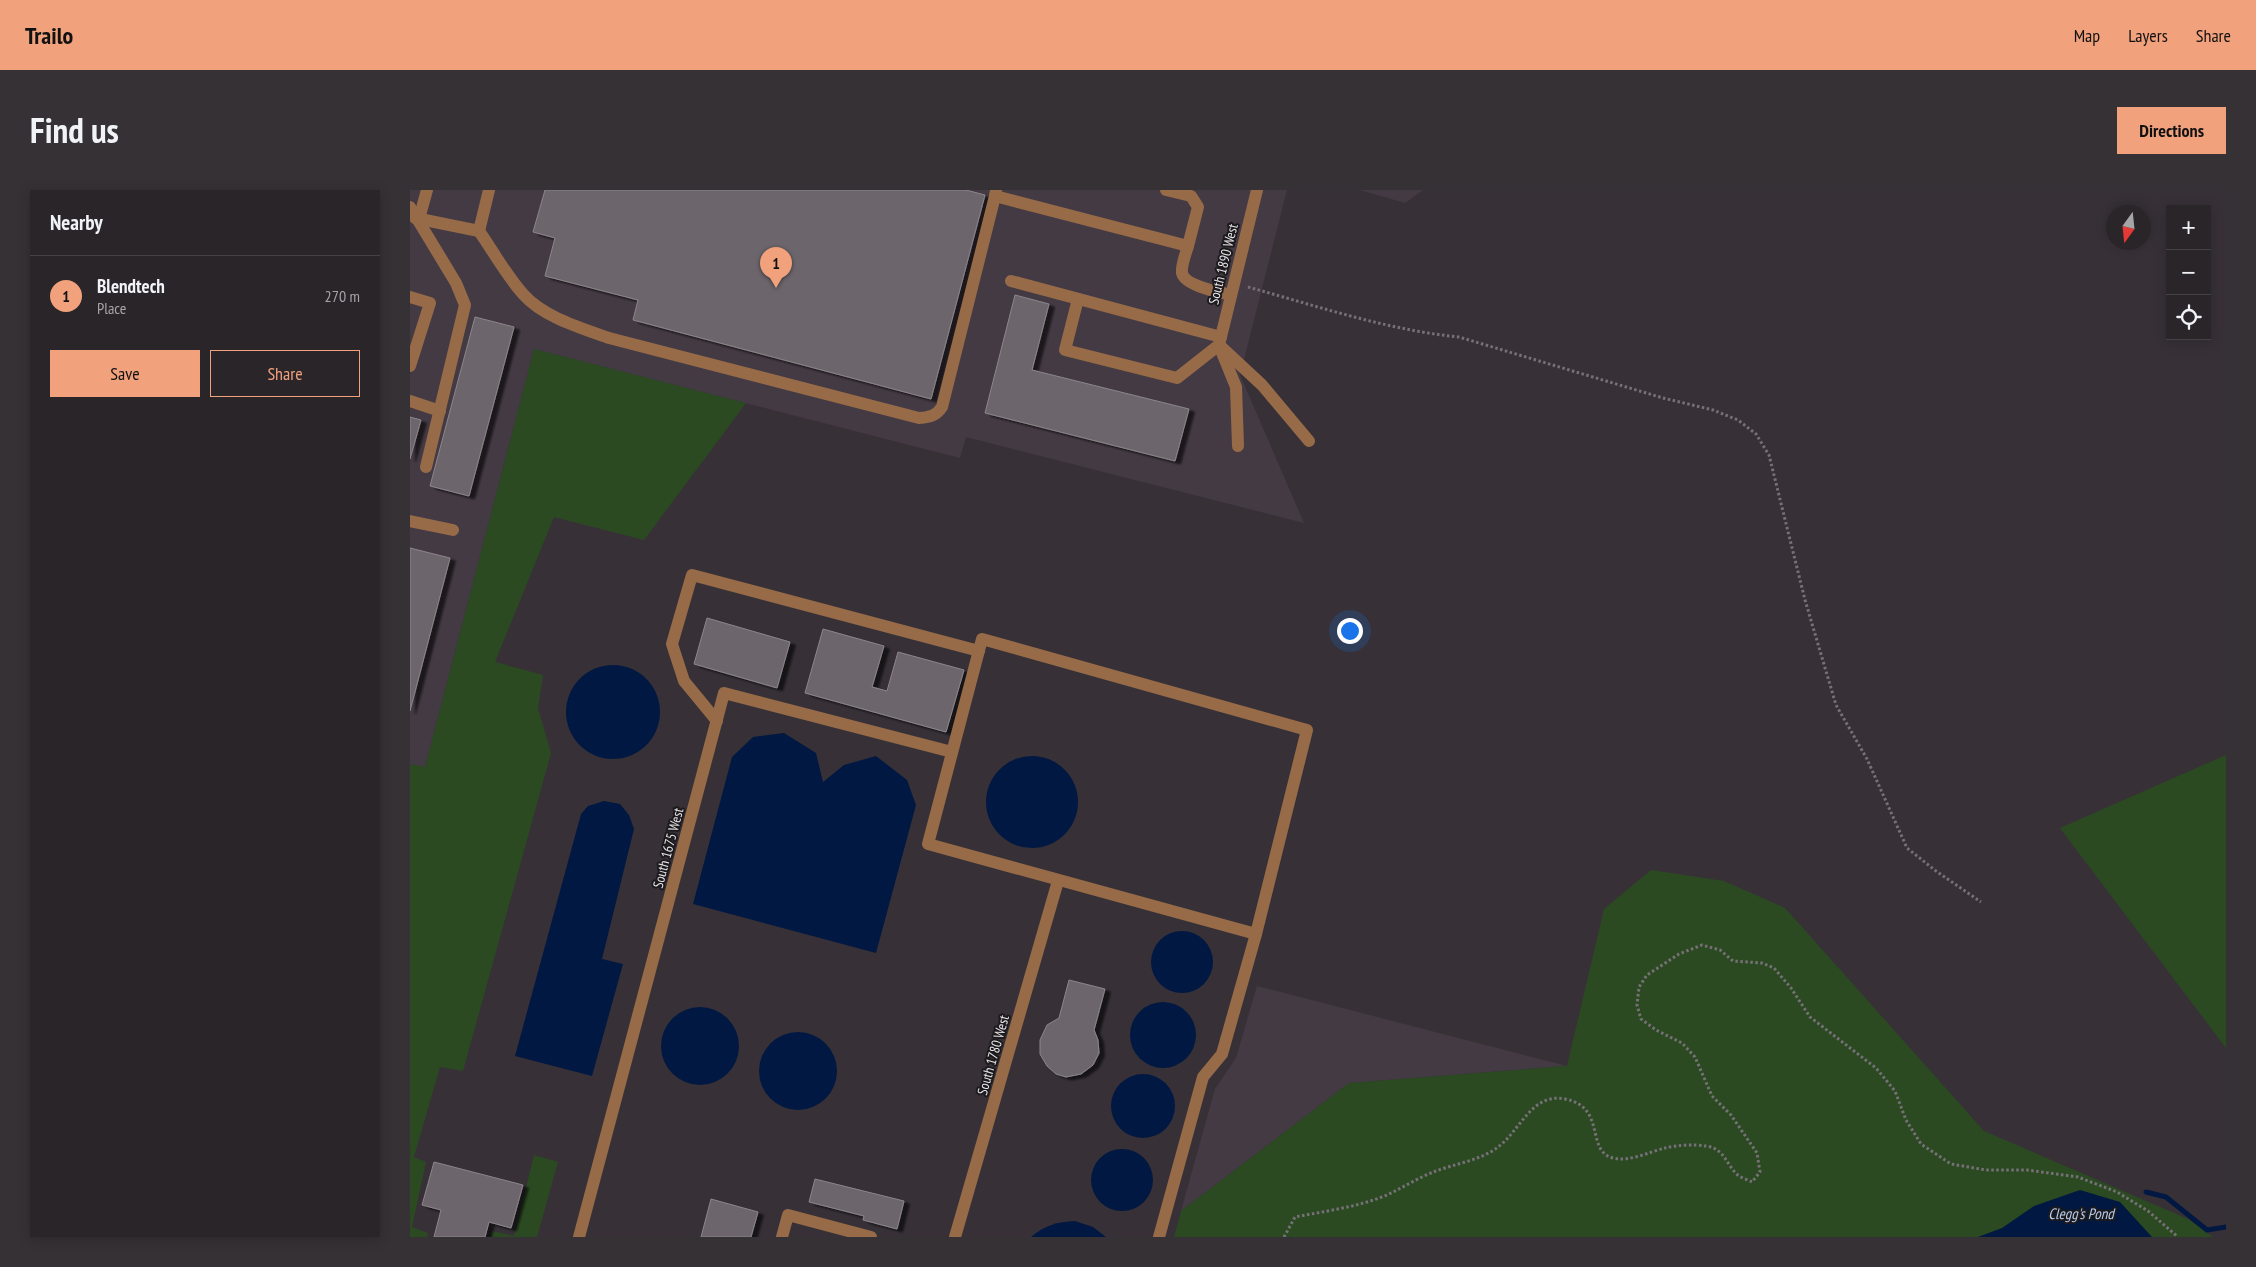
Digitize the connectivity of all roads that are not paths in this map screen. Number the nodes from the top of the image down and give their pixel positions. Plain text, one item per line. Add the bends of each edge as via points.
1 (427, 190) edge
2 (489, 190) edge
3 (1166, 190) edge
4 (1257, 190) edge
5 (996, 193) edge
6 (410, 206) edge
7 (415, 218) edge
8 (479, 230) junction
9 (1188, 246) junction
10 (1011, 281) dead end
11 (1232, 289) junction
12 (410, 297) edge
13 (1078, 298) junction
14 (1220, 341) junction
15 (410, 366) edge
16 (410, 402) edge
17 (440, 411) junction
18 (1309, 441) dead end
19 (1238, 446) dead end
20 (426, 467) dead end
21 (410, 521) edge
22 (453, 530) dead end
23 (979, 651) junction
24 (717, 722) junction
25 (952, 752) junction
26 (1058, 881) junction
27 (1256, 934) junction
28 (579, 1237) edge
29 (782, 1237) edge
30 (871, 1237) edge
31 (955, 1237) edge
32 (1159, 1237) edge

1 - 7 street
2 - 8 street
3 - 9 street via 1191,196 1198,207
4 - 11 street, South 1890 West
5 - 8 street via 942,407 930,417 919,418 609,338 580,327 547,312 524,295
5 - 9 street
6 - 7 street
7 - 8 street
7 - 17 street via 465,305
9 - 11 street via 1182,271 1190,283
10 - 13 street
11 - 14 street, South 1890 West
12 - 15 street via 430,303
13 - 14 street
13 - 14 street via 1065,350 1177,378
14 - 18 street
14 - 19 street via 1236,387
16 - 17 street
17 - 20 street
21 - 22 street
23 - 24 street via 692,575 672,644 684,681
23 - 25 street
23 - 27 street via 982,639 1307,730
24 - 25 street, South 1675 West via 724,693
24 - 28 street, South 1675 West
25 - 26 street via 928,844
26 - 27 street
26 - 31 street, South 1780 West
27 - 32 street via 1222,1054 1203,1077
29 - 30 street via 788,1215

